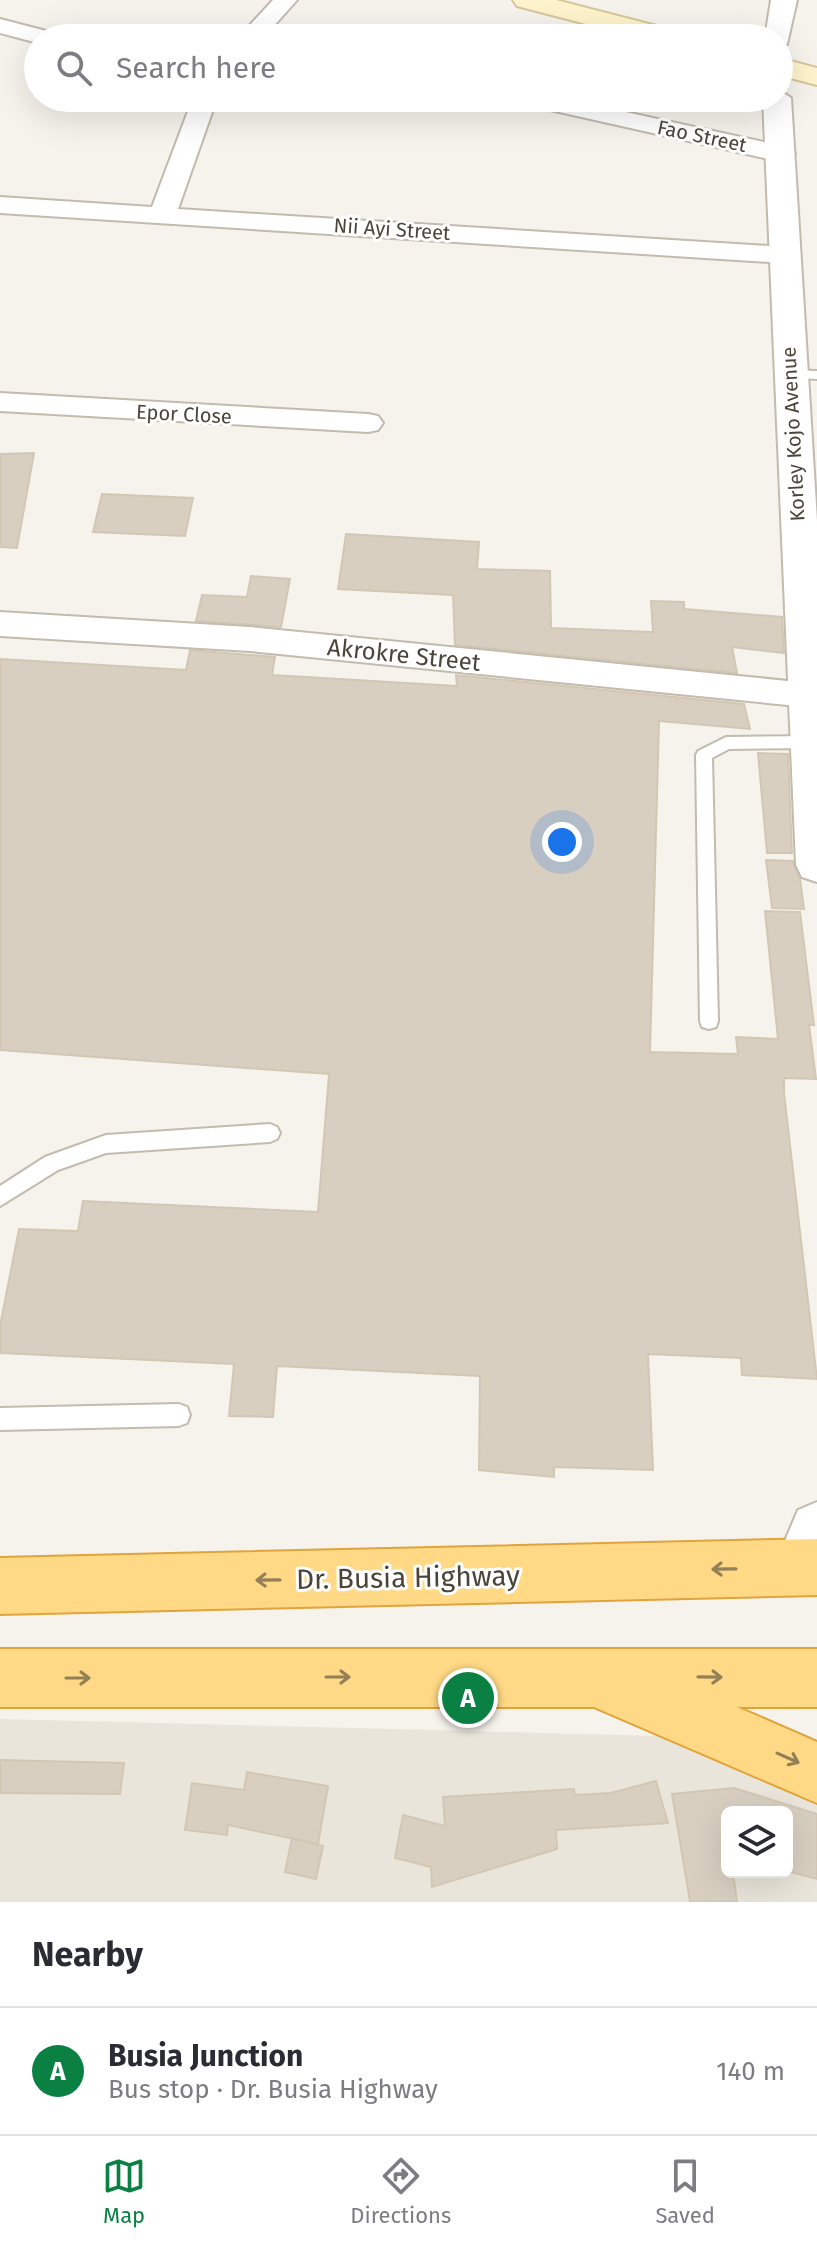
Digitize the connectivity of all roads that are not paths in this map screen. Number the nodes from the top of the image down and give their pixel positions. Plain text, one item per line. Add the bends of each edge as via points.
1 (286, 0) edge
2 (526, 0) edge
3 (784, 0) edge
4 (265, 24) edge
5 (618, 24) edge
6 (780, 24) edge
7 (0, 26) edge
8 (24, 32) edge
9 (793, 70) edge
10 (817, 77) edge
11 (200, 112) edge
12 (592, 112) edge
13 (778, 112) edge
14 (782, 154) junction
15 (0, 205) edge
16 (163, 213) junction
17 (784, 255) junction
18 (804, 375) edge
19 (0, 402) edge
20 (368, 423) dead end
21 (807, 492) edge
22 (809, 595) edge
23 (0, 624) edge
24 (808, 695) junction
25 (811, 742) junction
26 (817, 865) edge
27 (709, 1021) dead end
28 (270, 1133) dead end
29 (0, 1197) edge
30 (179, 1415) dead end
31 (0, 1419) edge
32 (812, 1554) edge
33 (0, 1586) edge
34 (586, 1675) junction
35 (0, 1678) edge
36 (817, 1678) edge
37 (817, 1773) edge

1 - 4 street
2 - 5 main road
3 - 6 street
7 - 8 street
9 - 10 main road
11 - 16 street
12 - 14 street, Fao Street
13 - 14 street, Korley Kojo Avenue
14 - 17 street, Korley Kojo Avenue
15 - 16 street, Nii Ayi Street
16 - 17 street, Nii Ayi Street
17 - 18 street, Korley Kojo Avenue
18 - 21 street, Korley Kojo Avenue
19 - 20 street, Epor Close
21 - 22 street, Korley Kojo Avenue
22 - 24 street, Korley Kojo Avenue
23 - 24 street, Akrokre Street via 250,639
24 - 25 street, Korley Kojo Avenue
25 - 26 street, Korley Kojo Avenue
25 - 27 lane via 726,743 704,755
28 - 29 lane via 106,1144 52,1163
30 - 31 lane
32 -> 33 highway, Dr. Busia Highway
35 -> 34 highway
34 -> 36 highway
34 -> 37 highway

